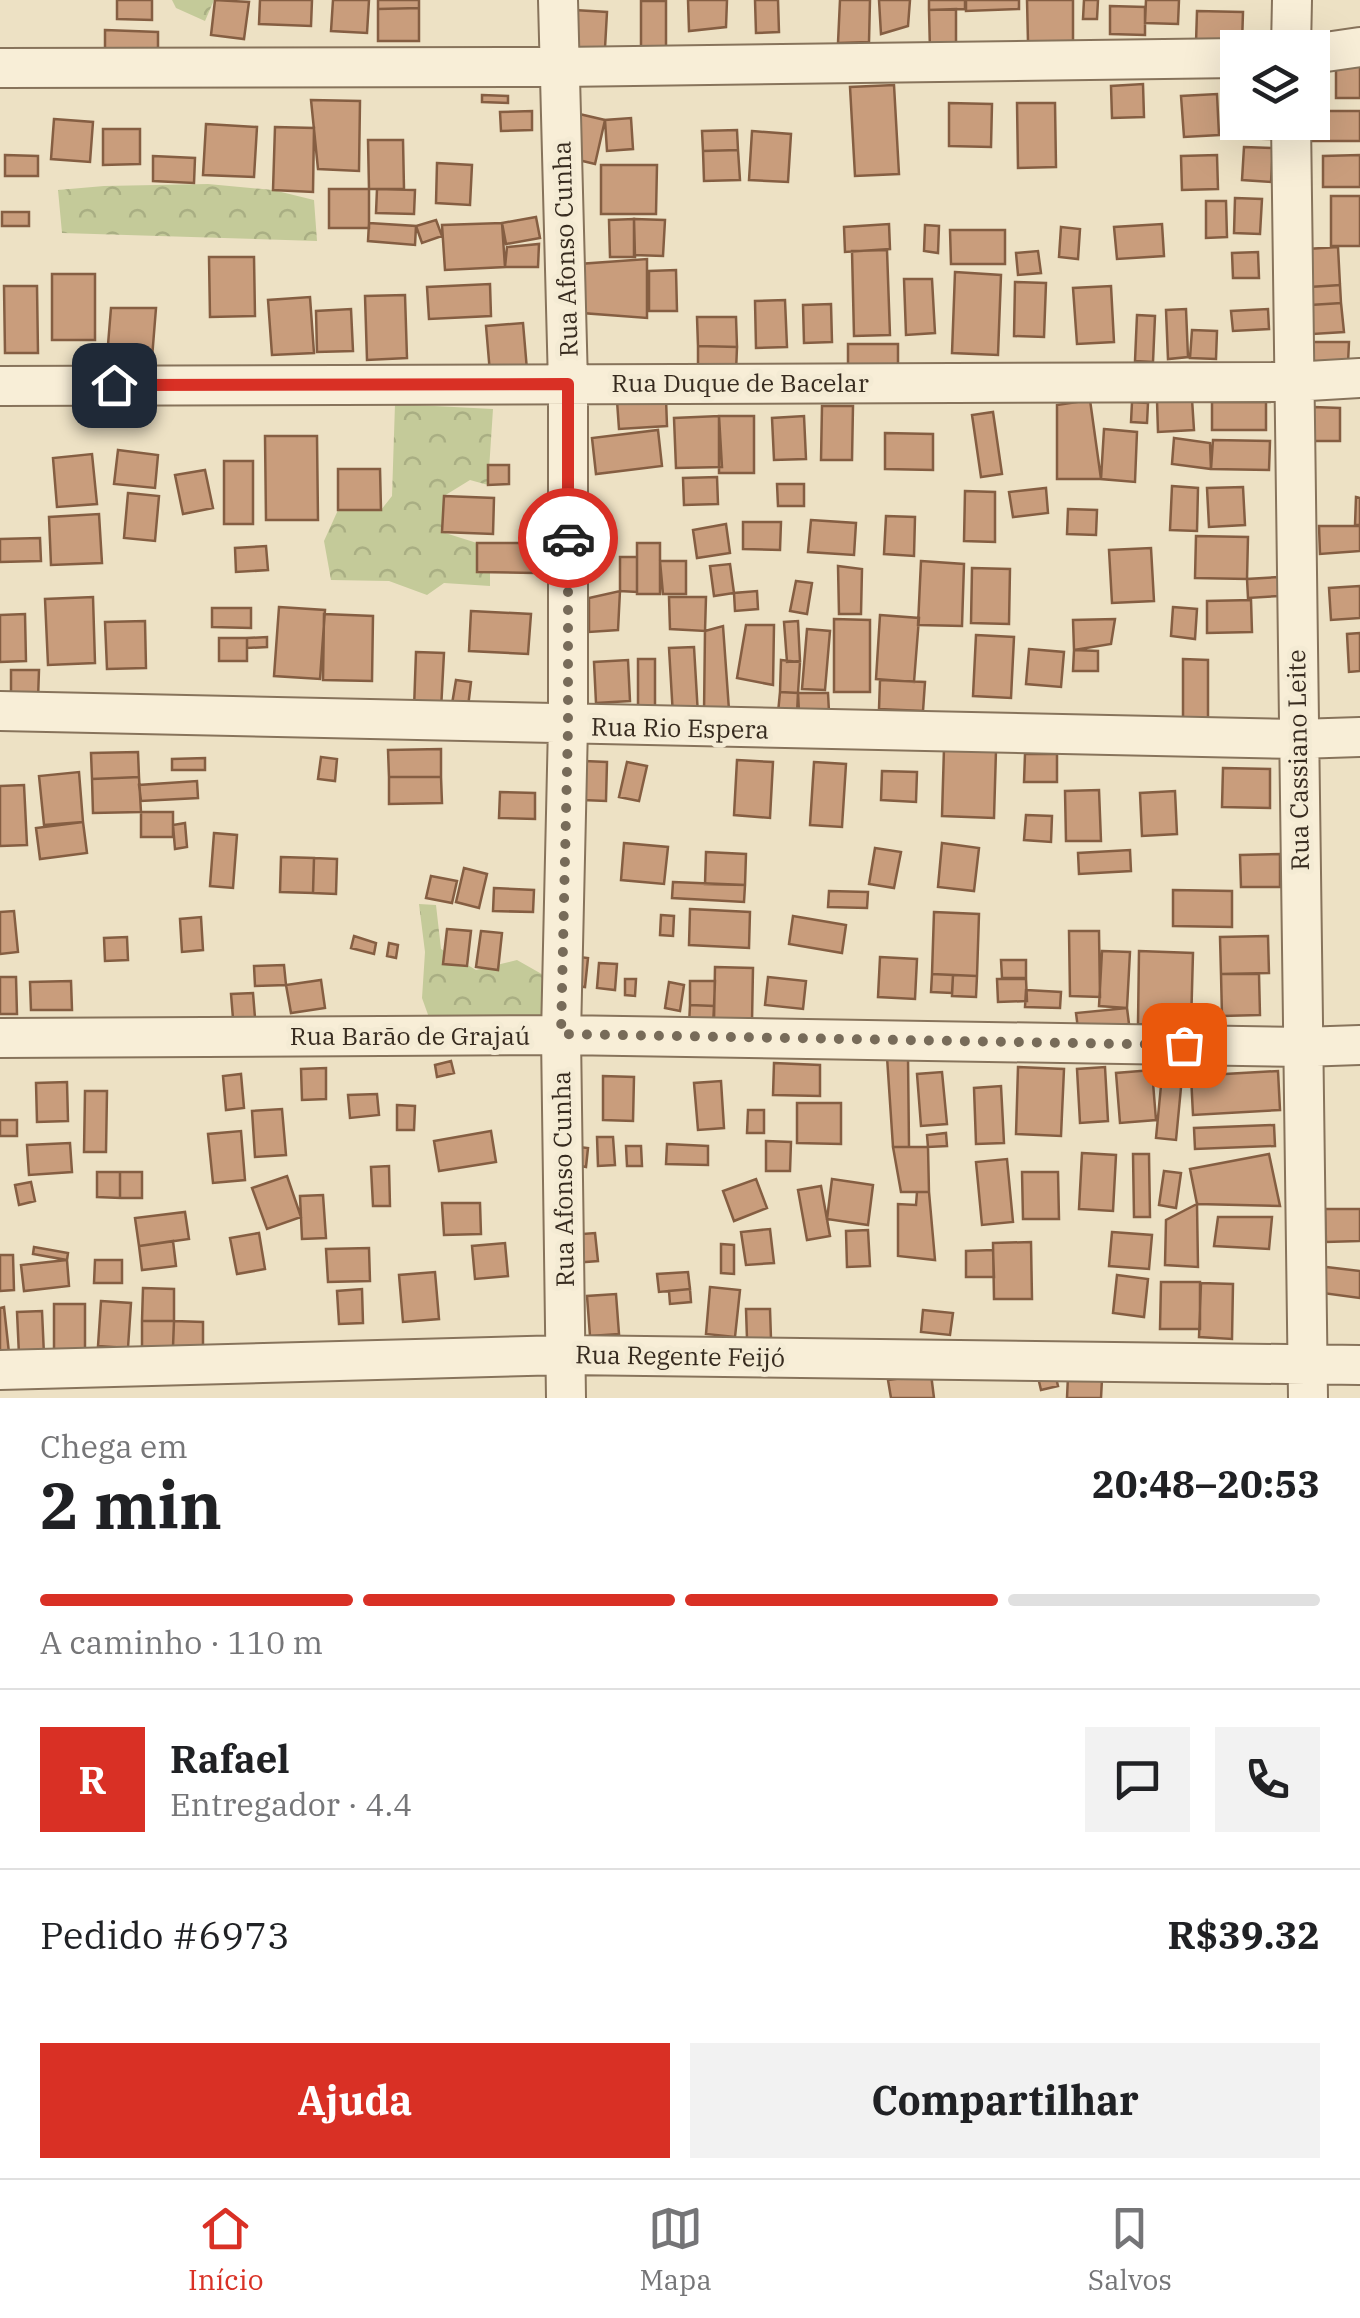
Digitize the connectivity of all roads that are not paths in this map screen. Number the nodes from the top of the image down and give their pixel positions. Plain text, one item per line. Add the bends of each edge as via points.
1 (558, 0) edge
2 (1292, 0) edge
3 (1291, 30) edge
4 (1360, 48) edge
5 (1330, 52) edge
6 (1220, 58) edge
7 (560, 67) junction
8 (0, 68) edge
9 (1290, 140) edge
10 (1360, 378) edge
11 (1292, 382) junction
12 (568, 384) junction
13 (0, 386) edge
14 (0, 710) edge
15 (568, 726) junction
16 (1360, 737) edge
17 (1298, 739) junction
18 (561, 1034) junction
19 (0, 1038) edge
20 (1360, 1045) edge
21 (1302, 1047) junction
22 (566, 1354) junction
23 (1360, 1366) edge
24 (0, 1370) edge
25 (1308, 1382) edge
26 (566, 1398) edge

1 - 7 street, Rua Afonso Cunha
2 - 3 street
4 - 5 street
6 - 7 street
7 - 8 street
7 - 12 street, Rua Afonso Cunha
9 - 11 street, Rua Cassiano Leite
10 - 11 street, Rua Duque de Bacelar
11 - 12 street, Rua Duque de Bacelar
11 - 17 street, Rua Cassiano Leite
12 - 13 street, Rua Duque de Bacelar
12 - 15 street, Rua Afonso Cunha
14 - 15 street, Rua Rio Espera
15 - 17 street, Rua Rio Espera
15 - 18 street, Rua Afonso Cunha
16 - 17 street, Rua Rio Espera
17 - 21 street, Rua Cassiano Leite
18 - 19 street, Rua Barão de Grajaú
18 - 21 street, Rua Barão de Grajaú
18 - 22 street, Rua Afonso Cunha
20 - 21 street, Rua Barão de Grajaú
21 - 25 street, Rua Cassiano Leite
22 - 24 street, Rua Regente Feijó
22 - 25 street, Rua Regente Feijó
22 - 26 street, Rua Afonso Cunha
23 - 25 street, Rua Regente Feijó

